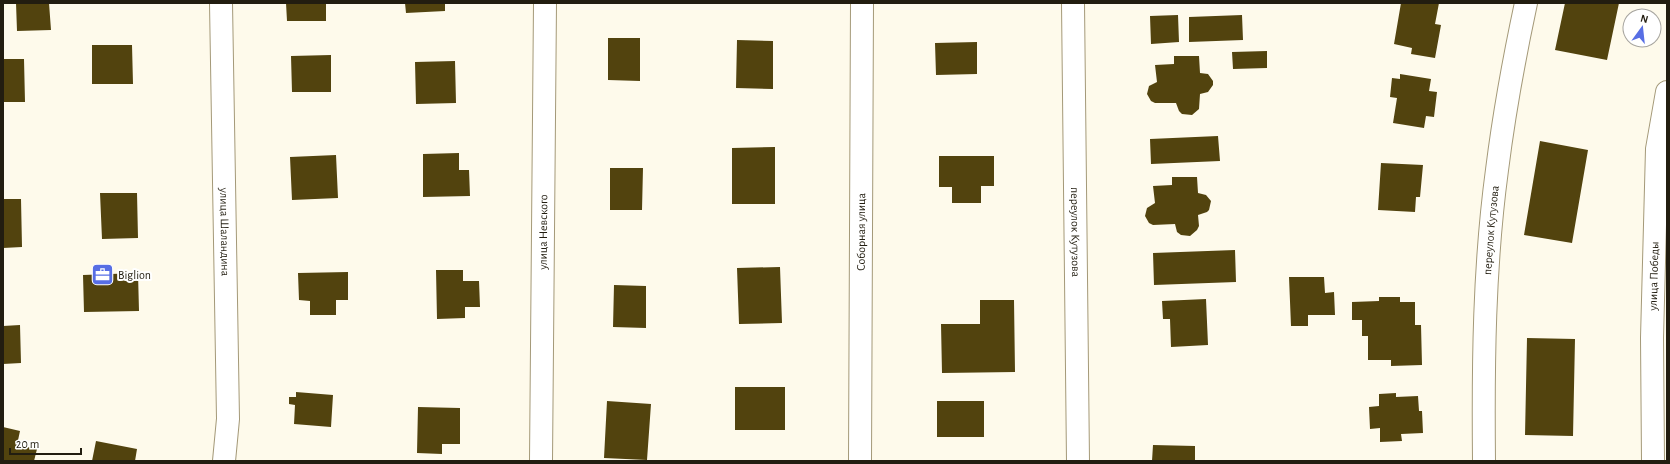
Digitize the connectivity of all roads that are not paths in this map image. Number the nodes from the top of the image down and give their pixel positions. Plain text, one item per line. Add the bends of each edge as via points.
1 (221, 3) edge
2 (545, 3) edge
3 (862, 3) edge
4 (1073, 3) edge
5 (1526, 3) edge
6 (1667, 92) edge
7 (1662, 177) edge
8 (224, 461) edge
9 (541, 461) edge
10 (860, 461) edge
11 (1078, 461) edge
12 (1484, 461) edge
13 (1653, 461) edge

1 - 8 street, улица Шаландина via 228,419
2 - 9 street, улица Невского
3 - 10 street, Соборная улица
4 - 11 street, переулок Кутузова
5 - 12 street, переулок Кутузова via 1508,88 1497,172 1486,292
6 - 7 street, улица Победы via 1657,149
7 - 13 street, улица Победы via 1652,338

